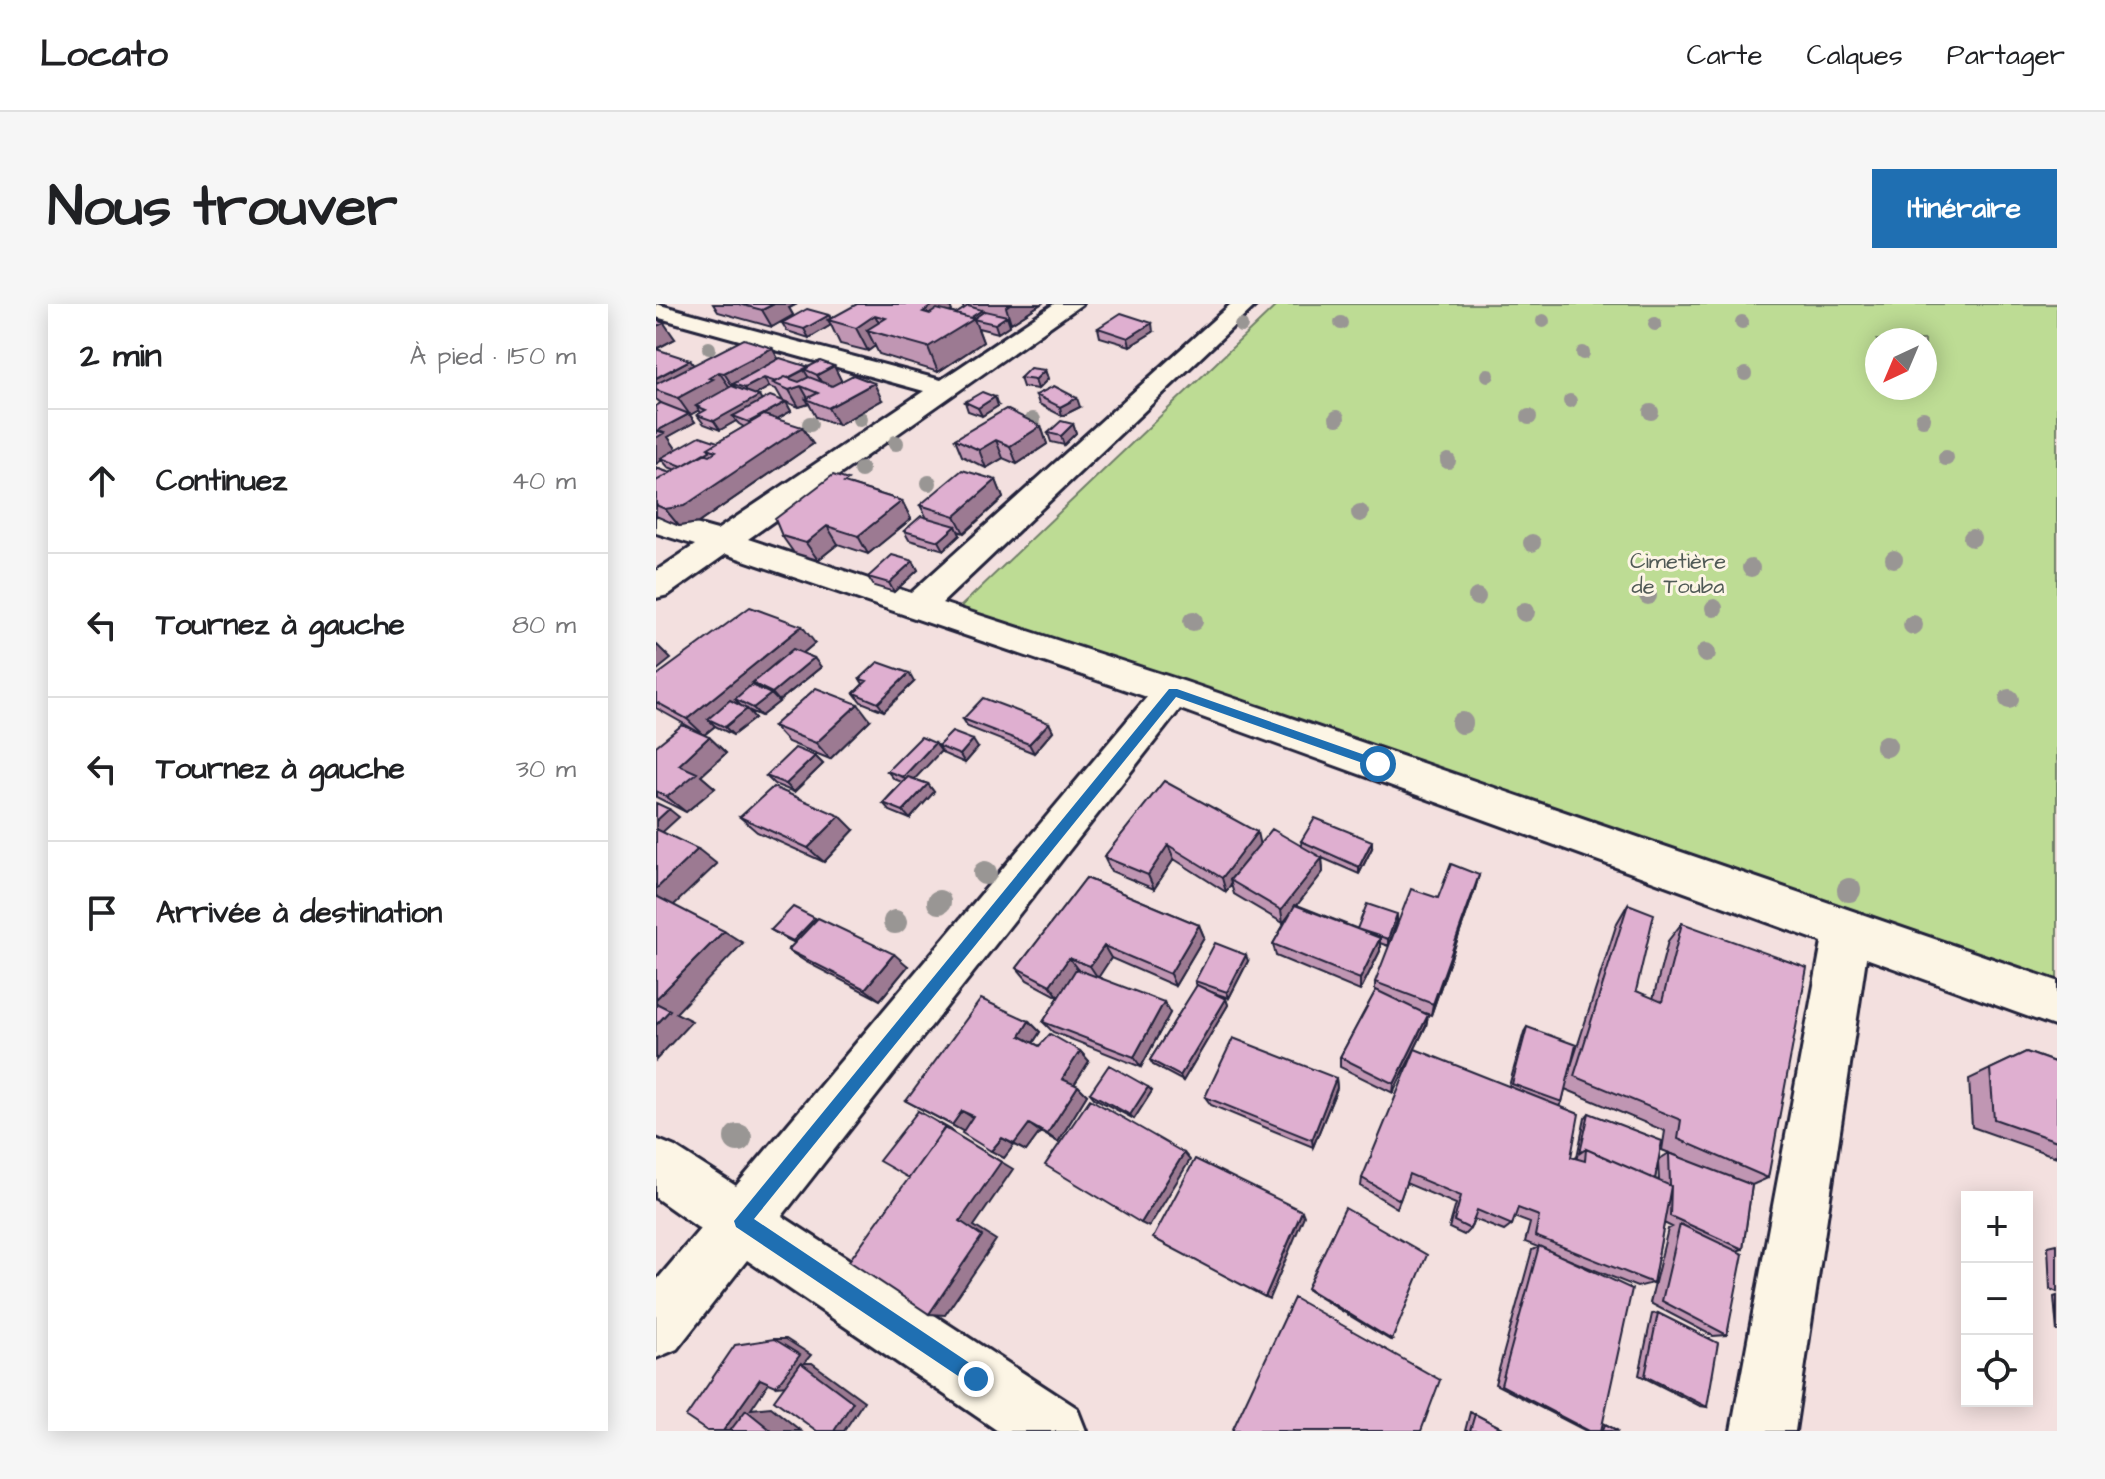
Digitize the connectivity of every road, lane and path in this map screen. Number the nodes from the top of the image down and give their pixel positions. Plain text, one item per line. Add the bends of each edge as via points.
1 (1070, 304) edge
2 (1245, 304) edge
3 (656, 310) edge
4 (945, 389) junction
5 (656, 523) edge
6 (722, 542) junction
7 (656, 587) edge
8 (917, 606) junction
9 (1173, 692) junction
10 (1847, 929) junction
11 (2057, 1004) edge
12 (656, 1166) edge
13 (742, 1221) junction
14 (656, 1328) edge
15 (1054, 1431) edge
16 (1763, 1431) edge

1 - 4 street
2 - 8 street
3 - 4 street
4 - 6 street
5 - 6 street
6 - 7 street
6 - 8 street
8 - 9 street
9 - 10 street
9 - 13 street
10 - 11 street
10 - 16 street
12 - 13 street
13 - 14 street
13 - 15 street

